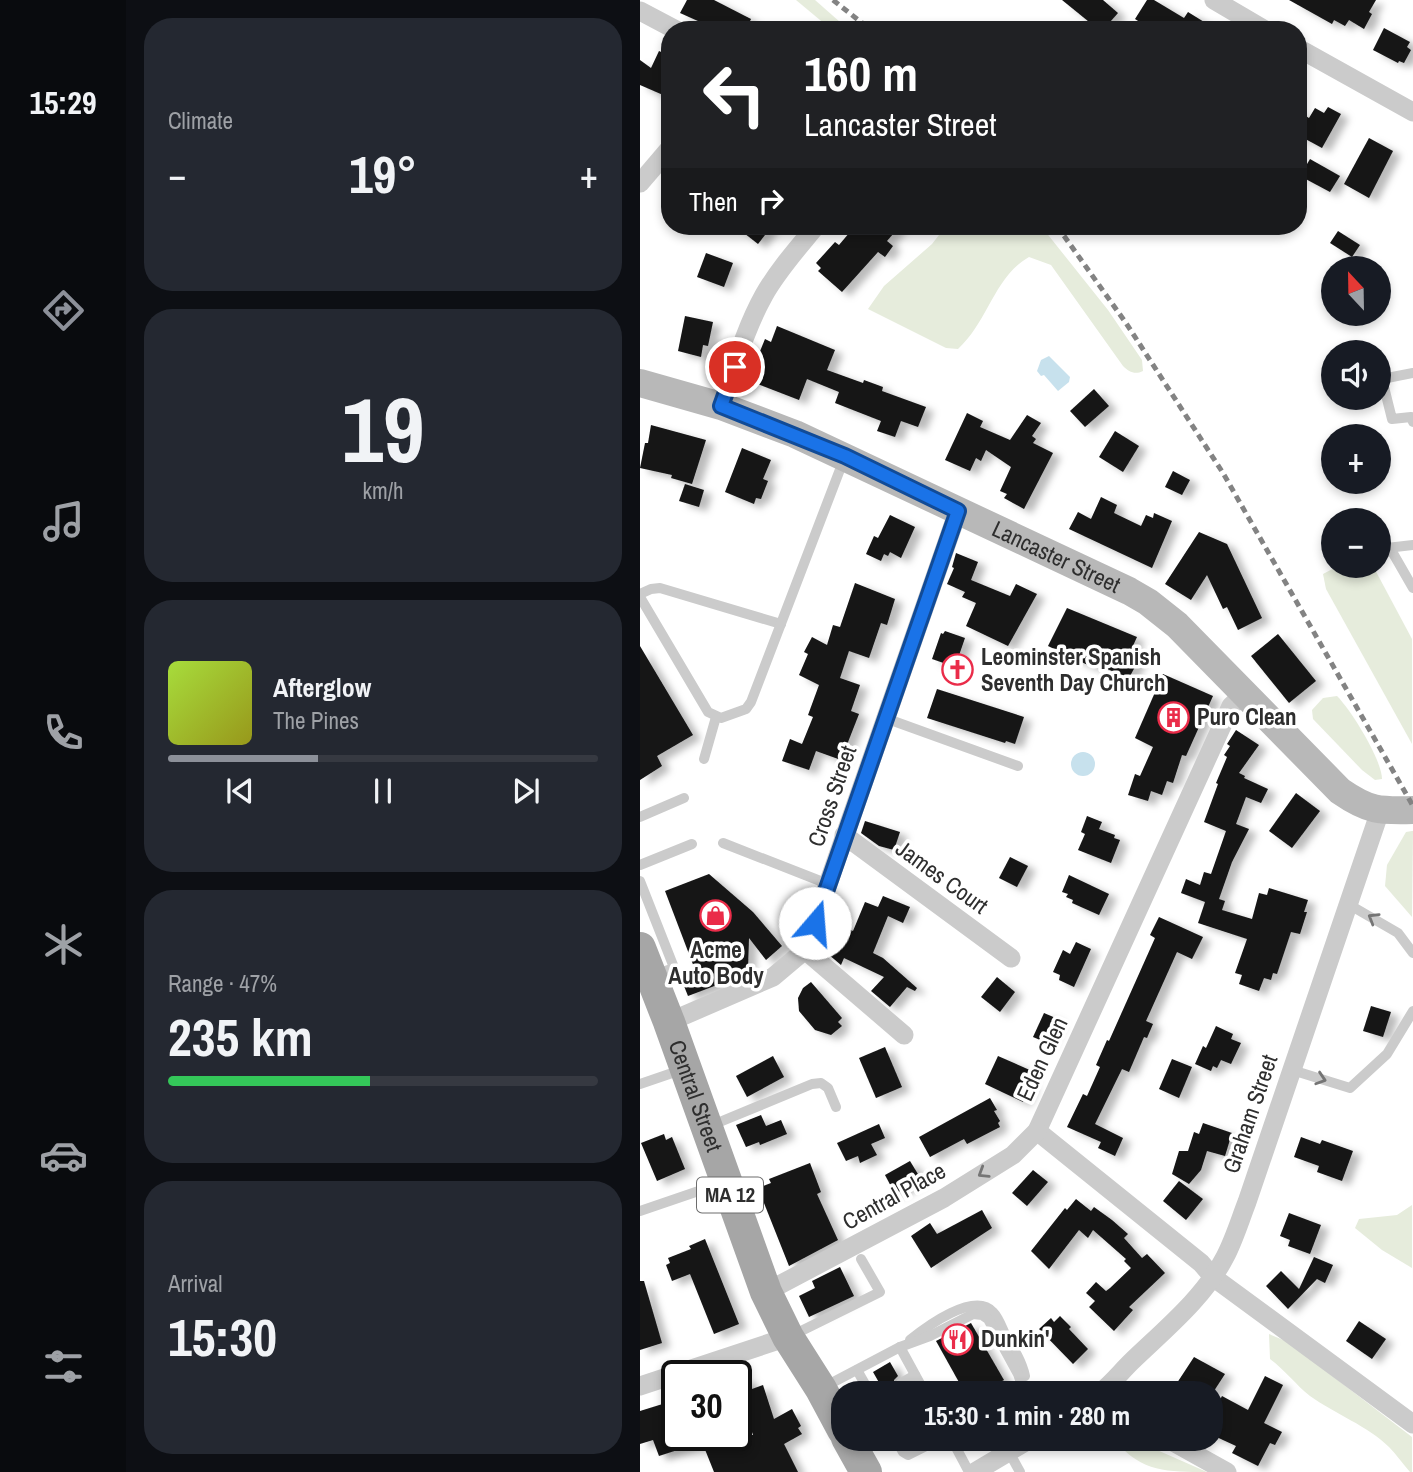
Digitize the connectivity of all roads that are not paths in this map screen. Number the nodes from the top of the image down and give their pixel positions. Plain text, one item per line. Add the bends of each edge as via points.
1 (1214, 0) edge
2 (640, 11) edge
3 (1250, 21) edge
4 (661, 22) edge
5 (1307, 53) edge
6 (1412, 112) edge
7 (661, 158) edge
8 (640, 183) edge
9 (808, 235) edge
10 (1412, 373) edge
11 (640, 383) edge
12 (721, 406) junction
13 (1412, 422) edge
14 (845, 456) junction
15 (958, 511) junction
16 (1412, 545) edge
17 (1391, 548) edge
18 (1391, 559) edge
19 (1412, 588) edge
20 (640, 595) edge
21 (781, 624) junction
22 (1245, 694) junction
23 (716, 717) junction
24 (885, 718) junction
25 (704, 759) dead end
26 (1018, 766) dead end
27 (684, 799) dead end
28 (1412, 810) edge
29 (1380, 811) junction
30 (640, 817) edge
31 (844, 835) junction
32 (723, 843) dead end
33 (692, 844) dead end
34 (640, 865) edge
35 (640, 881) edge
36 (828, 884) junction
37 (1348, 904) junction
38 (805, 950) junction
39 (1412, 953) edge
40 (1011, 958) dead end
41 (646, 962) edge
42 (1412, 1010) edge
43 (669, 1022) junction
44 (904, 1035) dead end
45 (684, 1069) junction
46 (1292, 1070) junction
47 (640, 1084) edge
48 (836, 1107) dead end
49 (706, 1128) junction
50 (1037, 1131) junction
51 (726, 1182) junction
52 (640, 1211) edge
53 (861, 1259) dead end
54 (1213, 1277) junction
55 (766, 1292) junction
56 (788, 1337) junction
57 (900, 1347) junction
58 (857, 1370) junction
59 (915, 1375) junction
60 (863, 1381) edge
61 (904, 1381) edge
62 (918, 1381) edge
63 (1024, 1381) edge
64 (1115, 1381) edge
65 (640, 1386) edge
66 (821, 1389) junction
67 (831, 1408) edge
68 (1412, 1424) edge
69 (854, 1451) edge
70 (958, 1451) edge
71 (1189, 1451) edge
72 (1009, 1452) joint
73 (866, 1472) edge
74 (970, 1472) edge
75 (975, 1472) edge
76 (1020, 1472) edge
77 (1227, 1472) edge

1 - 3 street
2 - 4 street
5 - 6 street
7 - 8 street
9 - 12 street via 764,295
10 - 13 lane via 1383,379 1392,419 1411,417
11 - 12 main road, Lancaster Street
12 - 14 main road, Lancaster Street
14 - 15 main road, Lancaster Street
14 - 21 lane
15 - 22 main road, Lancaster Street via 1148,602
15 - 24 street, Cross Street
16 - 17 lane
18 - 19 lane
20 - 21 lane via 660,588
20 - 23 lane via 704,708
21 - 23 lane via 749,706 734,715
22 - 29 main road, Lancaster Street via 1340,791 1360,805
22 - 50 street, Eden Glen via 1231,706
23 - 25 lane
24 - 26 lane
24 - 31 street, Cross Street
27 - 30 lane
28 - 29 main road, Lancaster Street
29 - 37 street, Graham Street
31 - 36 street, Cross Street
31 - 40 street, James Court
32 - 36 lane
33 - 34 lane
35 - 41 lane via 673,965 671,969
36 - 38 street, Cross Street
39 -> 37 lane via 1398,933
37 - 46 street, Graham Street
38 - 43 street via 773,977
38 - 44 street
41 - 43 main road, Central Street / MA 12
46 -> 42 lane via 1350,1088 1387,1054
43 - 45 main road, Central Street / MA 12
45 - 47 lane
45 - 49 main road, Central Street / MA 12
46 - 54 street, Graham Street via 1247,1202
48 - 49 lane via 828,1088 812,1084
49 - 51 main road, Central Street / MA 12
50 - 54 street, Eden Glen
50 -> 55 street, Central Place via 1013,1155 944,1198
51 - 52 lane
51 - 55 main road, Central Street / MA 12
53 - 56 lane via 880,1292
54 - 64 street, Graham Street
54 - 68 street, Eden Glen
55 - 56 main road, Central Street / MA 12
56 - 65 street
56 - 66 main road, Central Street / MA 12
57 - 58 lane
57 - 59 lane
57 - 63 lane via 965,1307 986,1307 994,1313 1020,1362
58 - 60 lane
58 - 66 lane
59 - 61 lane
59 - 62 lane
66 - 67 main road, Central Street / MA 12
69 - 73 main road
70 - 74 lane
71 - 77 street
72 - 75 street
72 - 76 lane

